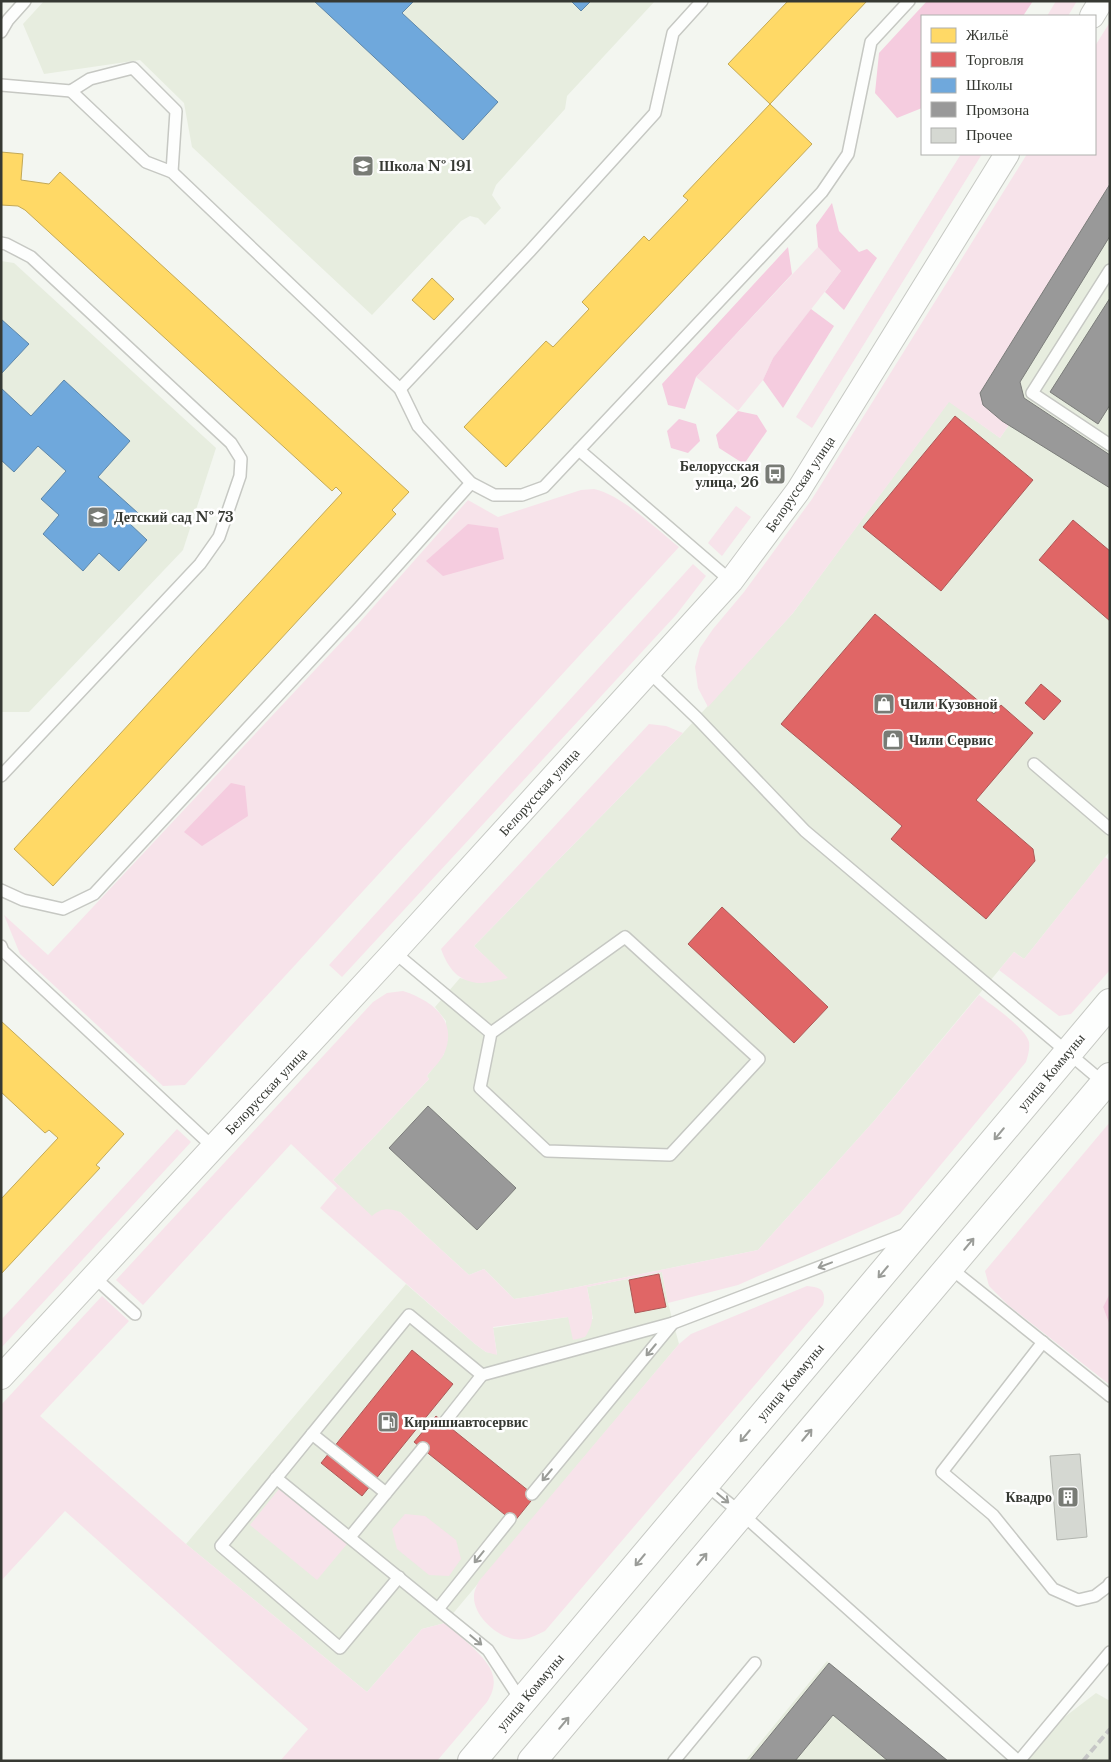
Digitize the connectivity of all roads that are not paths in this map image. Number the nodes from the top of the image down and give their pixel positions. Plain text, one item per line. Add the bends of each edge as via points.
1 (25, 1) edge
2 (702, 1) edge
3 (909, 1) edge
4 (1101, 1) edge
5 (1093, 15) edge
6 (1, 32) edge
7 (1, 85) edge
8 (71, 91) junction
9 (1006, 155) edge
10 (172, 172) junction
11 (1, 243) edge
12 (1110, 270) edge
13 (400, 389) junction
14 (1109, 442) edge
15 (579, 450) junction
16 (471, 484) junction
17 (731, 581) junction
18 (649, 672) junction
19 (1034, 764) dead end
20 (4, 769) edge
21 (1110, 829) edge
22 (1, 890) edge
23 (1, 946) edge
24 (394, 952) junction
25 (1110, 1003) edge
26 (491, 1033) junction
27 (1068, 1053) junction
28 (1107, 1080) edge
29 (213, 1147) junction
30 (919, 1229) junction
31 (949, 1267) junction
32 (94, 1277) junction
33 (135, 1314) dead end
34 (673, 1323) junction
35 (1043, 1342) junction
36 (482, 1375) junction
37 (1, 1377) edge
38 (1110, 1396) edge
39 (444, 1422) dead end
40 (312, 1434) junction
41 (423, 1448) dead end
42 (276, 1478) junction
43 (705, 1483) junction
44 (386, 1493) junction
45 (532, 1494) dead end
46 (741, 1513) junction
47 (510, 1519) dead end
48 (350, 1537) junction
49 (399, 1577) junction
50 (1110, 1582) edge
51 (438, 1609) junction
52 (1110, 1652) edge
53 (755, 1662) dead end
54 (522, 1702) junction
55 (472, 1761) edge
56 (532, 1761) edge
57 (674, 1761) edge
58 (1019, 1761) edge

1 - 6 lane
2 - 13 lane via 673,34 655,113 530,252
3 - 15 lane via 871,42 848,154 822,192
4 - 5 street
7 - 8 lane
8 - 10 lane via 146,162
8 - 10 lane via 90,80 133,68 176,111
9 - 17 street, Белорусская улица via 798,490
10 - 13 lane
11 - 20 lane via 30,257 231,443 242,459 238,482 219,537 200,564
12 - 14 lane via 1032,393
13 - 16 lane via 418,426
15 - 16 lane via 544,487 522,495 494,495
15 - 17 lane
16 - 22 lane via 94,894 63,909 23,900
17 - 18 street, Белорусская улица
18 - 24 street, Белорусская улица
18 - 27 lane via 805,831
19 - 21 lane
23 - 29 lane
24 - 26 lane
24 - 29 street, Белорусская улица
25 - 27 street, улица Коммуны
26 - 26 lane via 480,1088 547,1150 670,1155 759,1060 625,937
27 - 28 lane
27 -> 30 street, улица Коммуны
31 -> 28 street
29 - 32 street, Белорусская улица
30 -> 34 lane
30 -> 43 street, улица Коммуны
31 - 35 lane
46 -> 31 street
32 - 33 lane
32 - 37 street, Белорусская улица
34 - 36 lane
34 -> 45 lane
35 - 38 lane
35 - 50 lane via 942,1472 993,1515 1053,1589 1078,1600 1095,1596
36 - 39 lane
36 - 40 lane via 409,1315
40 - 42 lane
40 - 44 lane
41 - 44 lane
42 - 48 lane
42 - 49 lane via 221,1546 340,1648
43 -> 46 lane
43 -> 54 street, улица Коммуны
44 - 48 lane
56 -> 46 street
46 - 58 lane
47 -> 51 lane
48 - 49 lane
49 - 51 lane
51 -> 54 lane via 488,1650
52 - 58 lane
53 - 57 lane
54 - 55 street, улица Коммуны

